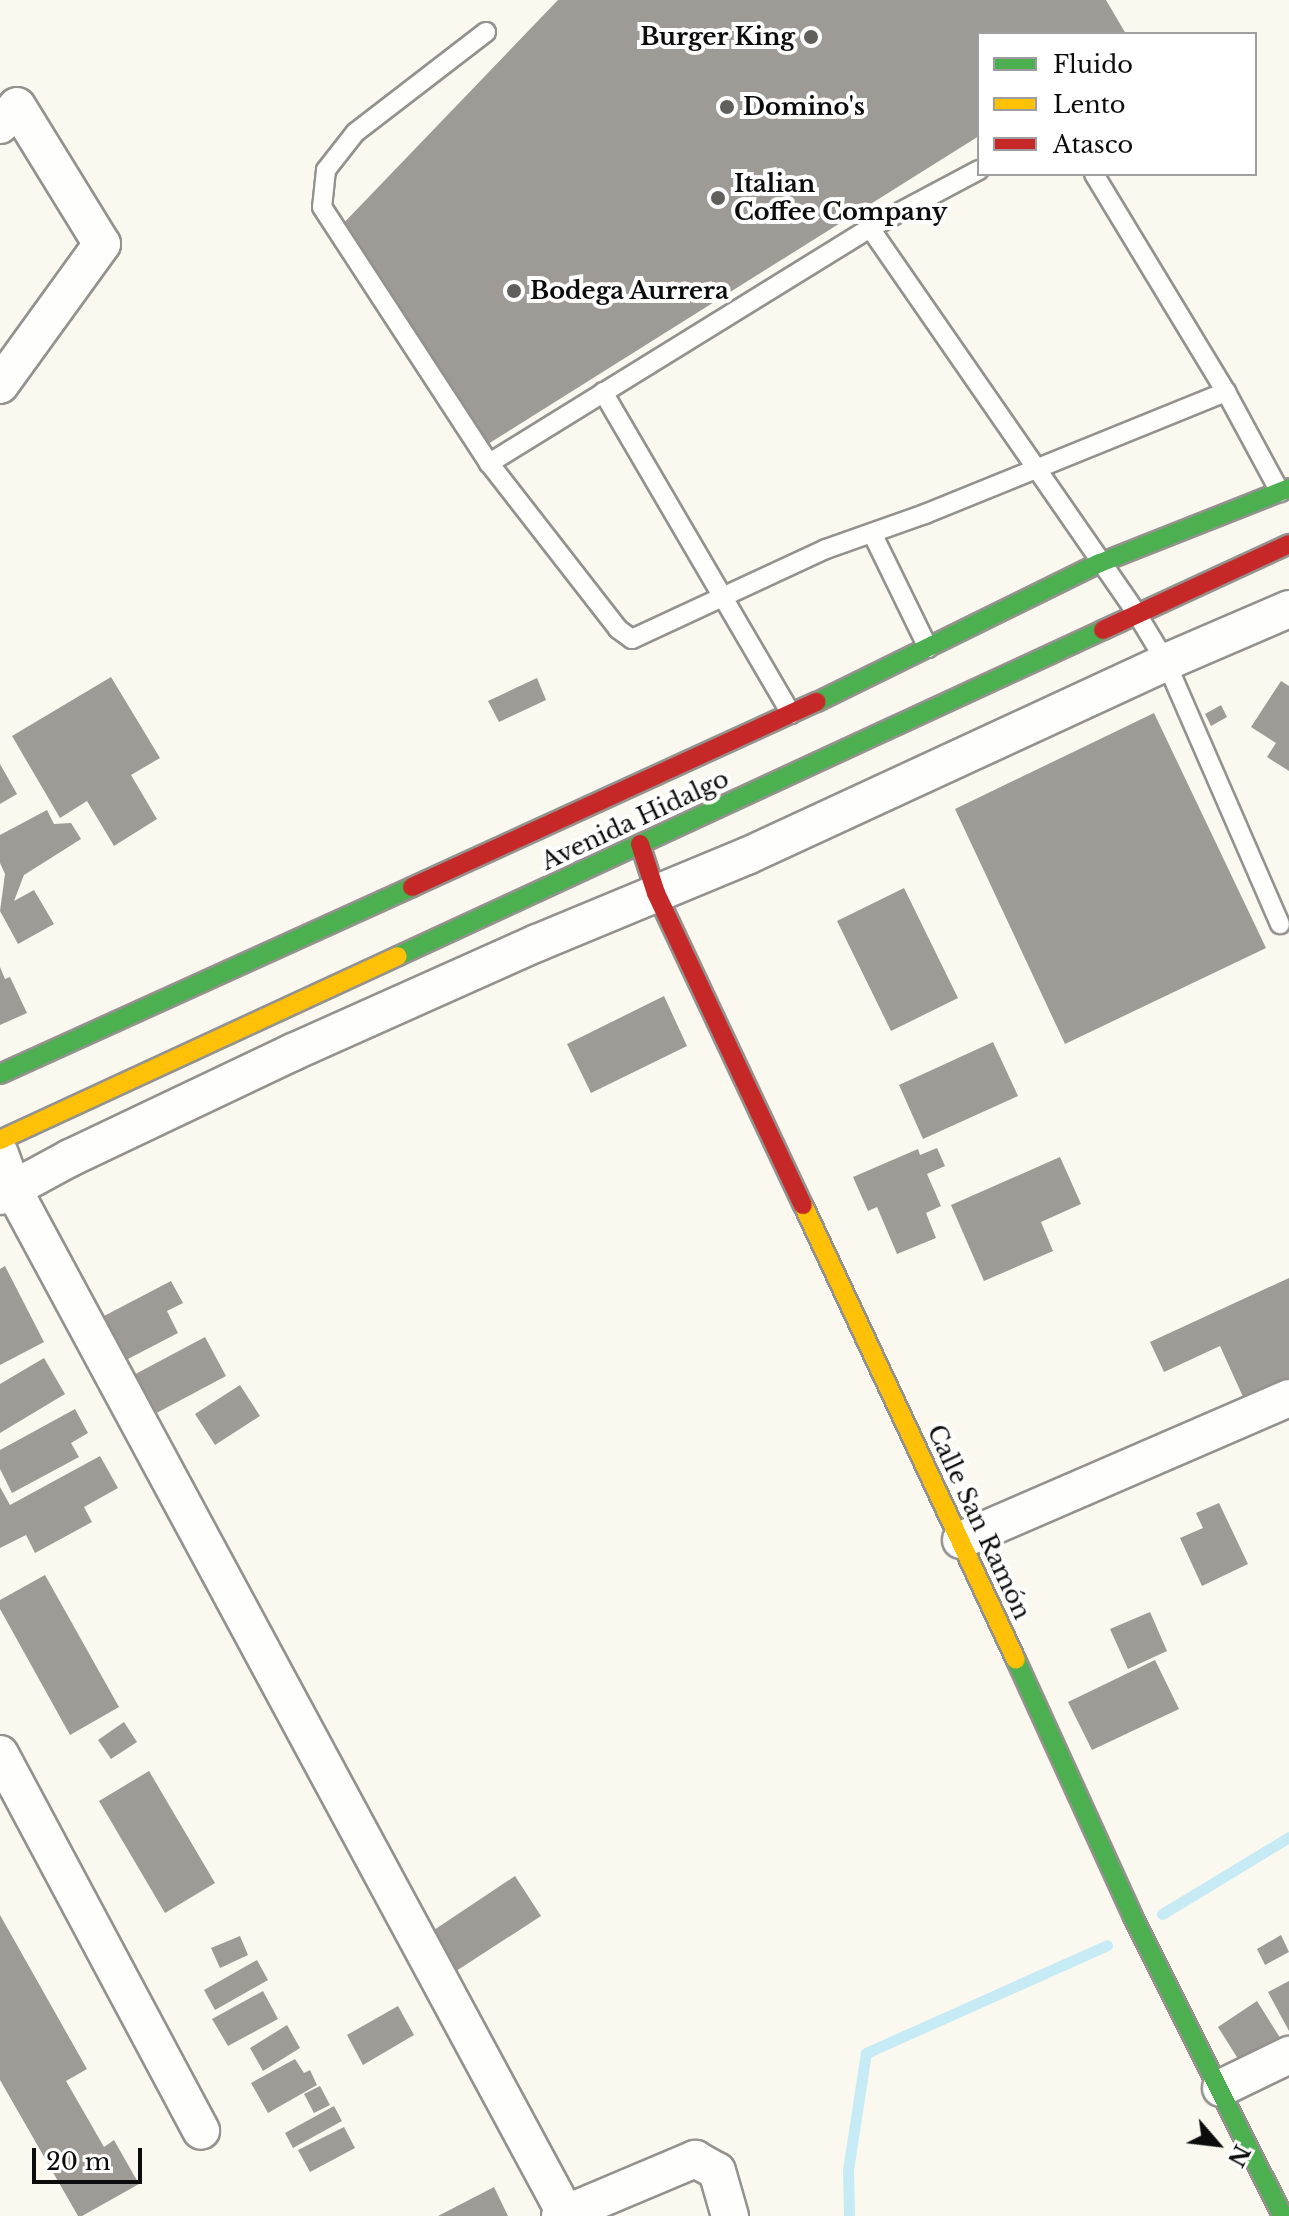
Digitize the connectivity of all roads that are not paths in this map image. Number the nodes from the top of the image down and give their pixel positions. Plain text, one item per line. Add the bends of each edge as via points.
1 (486, 32) dead end
2 (0, 125) edge
3 (977, 171) edge
4 (1095, 176) edge
5 (870, 228) junction
6 (0, 385) edge
7 (603, 392) junction
8 (1226, 392) junction
9 (489, 463) junction
10 (1035, 471) junction
11 (1284, 490) edge
12 (872, 533) junction
13 (1289, 544) edge
14 (1100, 563) junction
15 (723, 597) junction
16 (1289, 609) edge
17 (1137, 614) junction
18 (928, 648) junction
19 (1166, 662) junction
20 (792, 714) junction
21 (640, 844) junction
22 (656, 893) junction
23 (1280, 924) dead end
24 (0, 1074) edge
25 (0, 1140) edge
26 (0, 1154) edge
27 (6, 1192) edge
28 (1289, 1398) edge
29 (961, 1540) junction
30 (0, 1754) edge
31 (1289, 2055) edge
32 (1221, 2088) junction
33 (201, 2131) dead end
34 (562, 2214) edge
35 (730, 2216) edge
36 (1283, 2216) edge

1 - 9 lane via 355,133 326,170 322,207
2 - 6 street via 17,106 102,244
3 - 5 lane
4 - 8 lane
5 - 7 lane
5 - 10 lane
7 - 9 lane
7 - 15 lane
8 - 10 lane
8 - 11 lane
9 - 15 lane via 618,629 632,639
10 - 12 lane
10 - 14 lane
11 - 14 main road, Avenida Hidalgo
12 - 15 lane
12 - 18 lane
13 - 17 main road, Avenida Hidalgo
14 - 17 lane
14 - 18 main road, Avenida Hidalgo
15 - 20 lane
16 - 19 street
17 - 19 lane
17 - 21 main road, Avenida Hidalgo
18 - 20 main road, Avenida Hidalgo
19 - 22 street
19 - 23 lane
20 - 24 main road, Avenida Hidalgo
21 - 22 main road, Calle San Ramón
21 - 25 main road, Avenida Hidalgo
22 - 27 street via 293,1052
22 - 29 main road, Calle San Ramón
26 - 27 street
27 - 34 street
28 - 29 street
29 - 32 main road, Calle San Ramón via 1133,1917
30 - 33 street
31 - 32 street
32 - 36 main road, Calle San Ramón
34 - 35 street via 695,2159 717,2171

